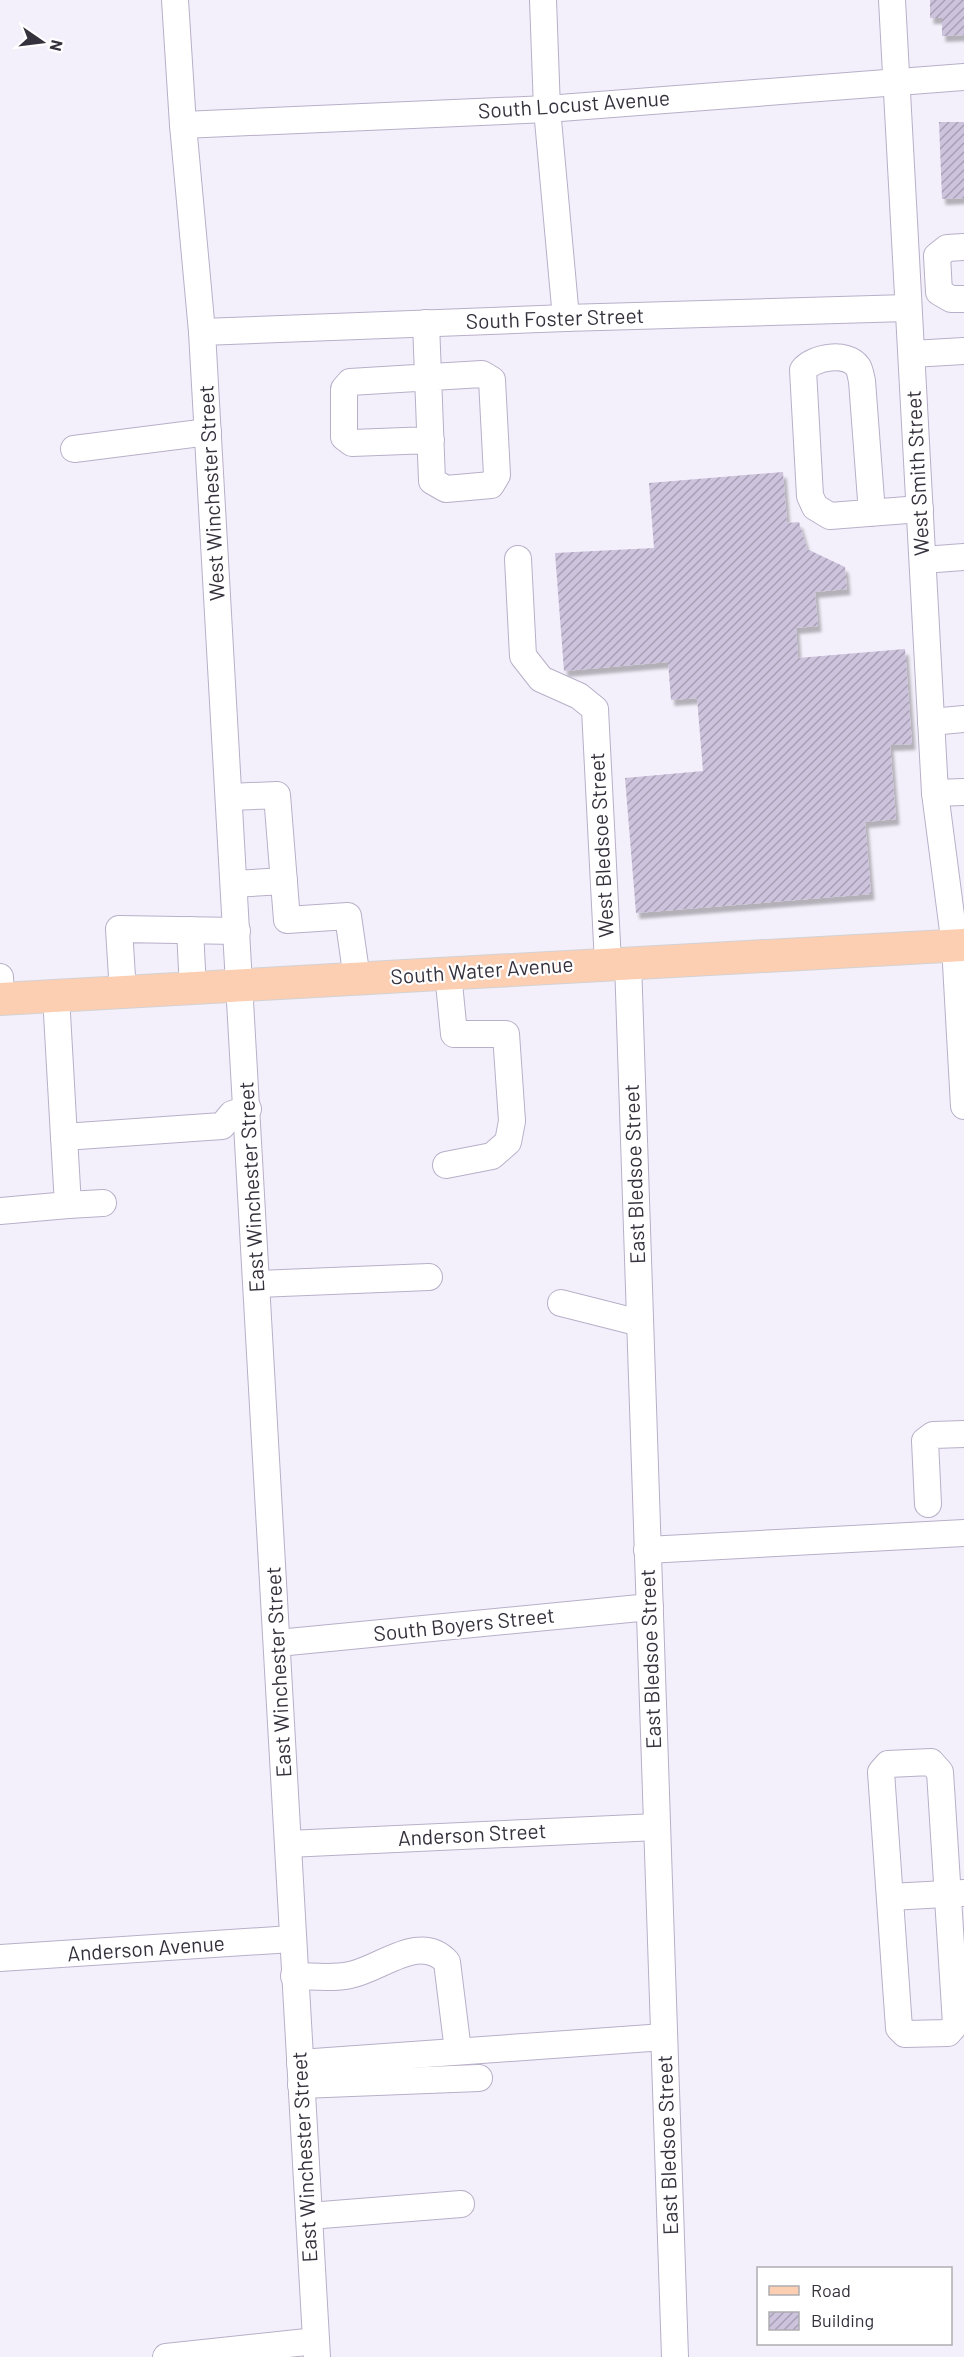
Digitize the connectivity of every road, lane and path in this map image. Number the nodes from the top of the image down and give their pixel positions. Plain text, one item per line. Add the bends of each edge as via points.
1 (175, 0) edge
2 (543, 0) edge
3 (892, 0) edge
4 (964, 77) edge
5 (895, 81) junction
6 (547, 109) junction
7 (183, 125) junction
8 (964, 247) edge
9 (964, 299) edge
10 (907, 308) junction
11 (566, 318) junction
12 (426, 323) junction
13 (202, 332) junction
14 (964, 351) edge
15 (912, 354) junction
16 (429, 376) junction
17 (208, 432) junction
18 (431, 440) junction
19 (74, 449) dead end
20 (920, 509) junction
21 (872, 513) junction
22 (964, 557) edge
23 (518, 559) dead end
24 (923, 560) junction
25 (964, 719) edge
26 (931, 722) junction
27 (964, 792) edge
28 (935, 794) junction
29 (230, 797) junction
30 (954, 865) edge
31 (284, 881) junction
32 (234, 884) junction
33 (190, 930) junction
34 (237, 931) junction
35 (959, 946) edge
36 (618, 962) junction
37 (448, 973) junction
38 (357, 979) junction
39 (241, 987) junction
40 (193, 989) junction
41 (0, 992) edge
42 (123, 993) junction
43 (56, 996) junction
44 (962, 1049) edge
45 (964, 1106) edge
46 (248, 1109) junction
47 (222, 1126) junction
48 (249, 1136) junction
49 (64, 1137) junction
50 (446, 1165) dead end
51 (103, 1203) dead end
52 (68, 1205) junction
53 (0, 1211) edge
54 (429, 1277) dead end
55 (258, 1284) junction
56 (561, 1303) dead end
57 (640, 1323) junction
58 (964, 1434) edge
59 (928, 1504) dead end
60 (964, 1533) edge
61 (647, 1550) junction
62 (650, 1607) junction
63 (278, 1643) junction
64 (657, 1827) junction
65 (288, 1844) junction
66 (956, 1893) edge
67 (890, 1897) junction
68 (292, 1939) junction
69 (0, 1958) edge
70 (294, 1976) junction
71 (664, 2037) junction
72 (458, 2051) junction
73 (300, 2074) junction
74 (479, 2078) dead end
75 (461, 2204) dead end
76 (309, 2216) junction
77 (317, 2349) edge
78 (166, 2357) edge
79 (675, 2357) edge

1 - 7 street, West Winchester Street
2 - 6 street
3 - 5 street, West Smith Street
4 - 5 street, South Locust Avenue
5 - 6 street, South Locust Avenue
5 - 10 street, West Smith Street
6 - 7 street, South Locust Avenue
6 - 11 street
7 - 13 street, West Winchester Street
8 - 9 street via 947,248 937,256 939,292 951,299
10 - 11 street, South Foster Street
10 - 15 street, West Smith Street
11 - 12 street, South Foster Street
12 - 13 street, South Foster Street
12 - 16 street
13 - 17 street, West Winchester Street
14 - 15 street
15 - 20 street, West Smith Street
16 - 18 street
16 - 18 street via 350,382 344,389 344,436 351,442
16 - 18 street via 482,374 492,380 497,476 491,485 446,489 432,481
17 - 19 street
17 - 29 street, West Winchester Street
20 - 21 street
20 - 24 street, West Smith Street
21 - 21 street via 830,516 815,507 810,496 803,370 813,360 842,357 858,368
22 - 24 street
23 - 36 street, West Bledsoe Street via 523,656 541,679 579,696 595,709
24 - 26 street, West Smith Street
25 - 26 street
26 - 28 street, West Smith Street
27 - 28 street
28 - 30 street, West Smith Street
29 - 31 street via 277,795
29 - 32 street, West Winchester Street
30 - 35 street, West Smith Street
31 - 32 street
31 - 38 street via 287,920 348,916
32 - 34 street, West Winchester Street
33 - 34 street
33 - 40 street
33 - 42 street via 120,929
34 - 39 street, West Winchester Street
35 - 36 main road, South Water Avenue
35 - 44 street, West Smith Street
36 - 37 main road, South Water Avenue
36 - 57 street, East Bledsoe Street
37 - 38 main road, South Water Avenue
37 - 50 street via 454,1034 506,1034 512,1121 508,1142 492,1156
38 - 39 main road, South Water Avenue
39 - 40 main road, South Water Avenue
39 - 46 street, East Winchester Street
40 - 42 main road, South Water Avenue
41 - 43 main road, South Water Avenue
42 - 43 main road, South Water Avenue
43 - 49 street
44 - 45 street, West Smith Street
46 - 47 street via 232,1114
46 - 48 street, East Winchester Street
47 - 48 street via 231,1135
47 - 49 street
48 - 55 street, East Winchester Street
49 - 52 street
51 - 52 street
52 - 53 street
54 - 55 street
55 - 63 street, East Winchester Street
56 - 57 street
57 - 61 street, East Bledsoe Street
58 - 59 street via 933,1435 926,1441
60 - 61 street
61 - 62 street, East Bledsoe Street
62 - 63 street, South Boyers Street
62 - 64 street, East Bledsoe Street
63 - 65 street, East Winchester Street
64 - 65 street, Anderson Street
64 - 71 street, East Bledsoe Street
65 - 68 street, East Winchester Street
66 - 67 street
66 - 67 street via 940,1772 932,1762 888,1764 881,1772
66 - 67 street via 956,2024 948,2033 905,2034 899,2028
68 - 69 street, Anderson Avenue
68 - 70 street, East Winchester Street
70 - 72 street via 349,1975 420,1949 440,1954 447,1962
70 - 73 street, East Winchester Street
71 - 72 street
71 - 79 street, East Bledsoe Street
72 - 73 street
73 - 74 street
73 - 76 street, East Winchester Street
75 - 76 street
76 - 77 street, East Winchester Street
77 - 78 street

